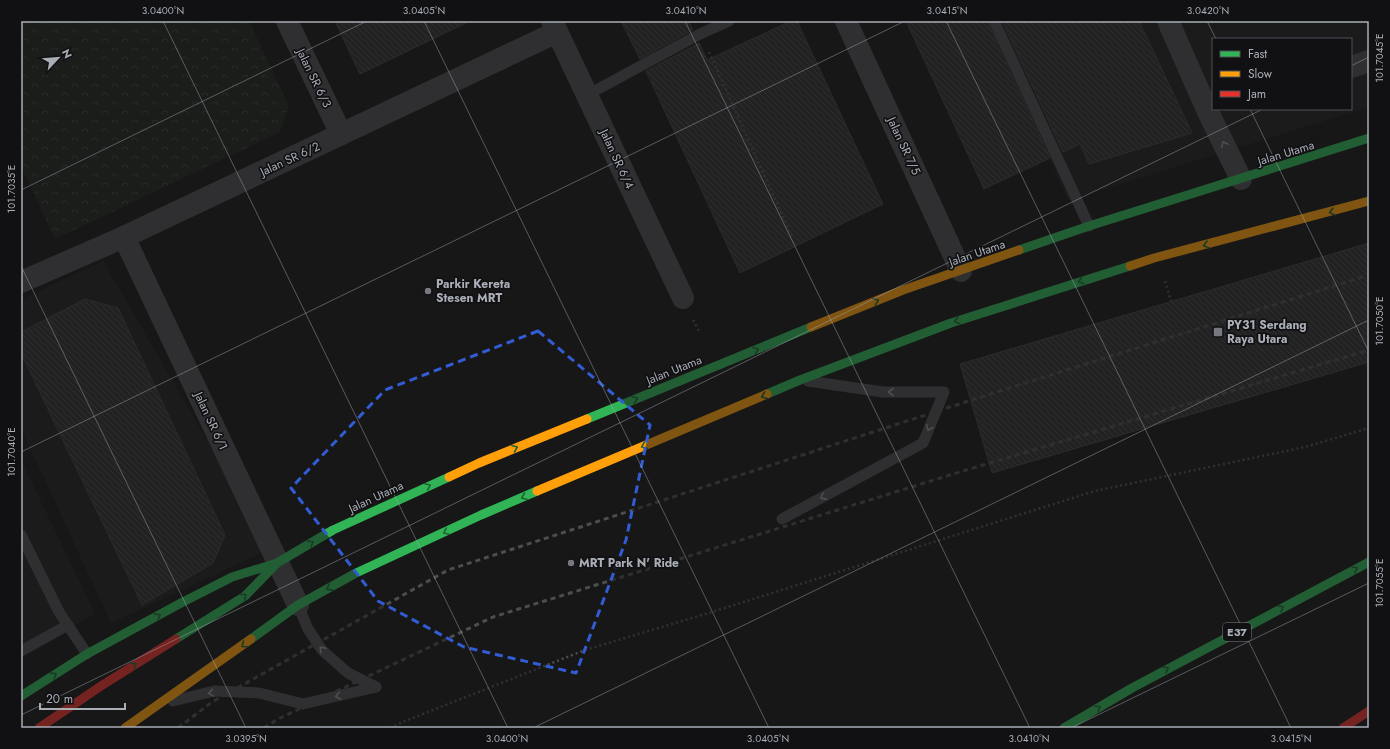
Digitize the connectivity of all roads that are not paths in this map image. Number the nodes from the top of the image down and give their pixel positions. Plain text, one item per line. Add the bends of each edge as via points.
1 (287, 21) edge
2 (728, 21) edge
3 (846, 21) edge
4 (994, 21) edge
5 (1168, 21) edge
6 (555, 26) edge
7 (1369, 61) edge
8 (1352, 67) edge
9 (587, 95) junction
10 (1212, 102) edge
11 (1217, 111) edge
12 (341, 134) junction
13 (1369, 138) edge
14 (1241, 179) junction
15 (1369, 201) edge
16 (1089, 226) junction
17 (124, 238) junction
18 (961, 271) junction
19 (21, 282) edge
20 (683, 298) dead end
21 (800, 380) junction
22 (782, 520) dead end
23 (21, 535) edge
24 (1369, 562) edge
25 (278, 563) junction
26 (298, 605) junction
27 (68, 625) junction
28 (21, 651) edge
29 (87, 654) junction
30 (21, 696) edge
31 (159, 704) junction
32 (1369, 710) edge
33 (39, 728) edge
34 (125, 728) edge
35 (1064, 728) edge
36 (1343, 728) edge

1 - 12 street, Jalan SR 6/3
2 - 9 lane
3 - 18 street, Jalan SR 7/5
4 - 16 lane
5 - 10 street
6 - 9 street, Jalan SR 6/4
6 - 12 street, Jalan SR 6/2
7 - 8 street
9 - 20 street, Jalan SR 6/4
14 -> 11 street
12 - 17 street, Jalan SR 6/2
13 - 14 main road, Jalan Utama
14 - 16 main road, Jalan Utama
15 -> 21 main road via 1154,258 951,323
16 - 18 main road, Jalan Utama
17 - 19 street, Jalan SR 6/2
17 - 25 street, Jalan SR 6/1
25 -> 18 main road, Jalan Utama via 333,530 479,463 903,290
21 - 22 lane via 883,392 944,392 923,442
21 -> 26 main road via 481,515 356,573
23 - 27 lane
35 -> 24 main road, E37 via 1132,688
25 - 26 street, Jalan SR 6/1
29 -> 25 main road via 232,577
33 -> 25 main road, Jalan Utama via 245,596
26 -> 31 main road
26 - 31 lane via 308,629 322,650 348,673 376,687 303,704 259,694 214,691
27 - 28 lane
27 - 29 lane
30 -> 29 main road
31 - 34 main road
32 - 36 main road

